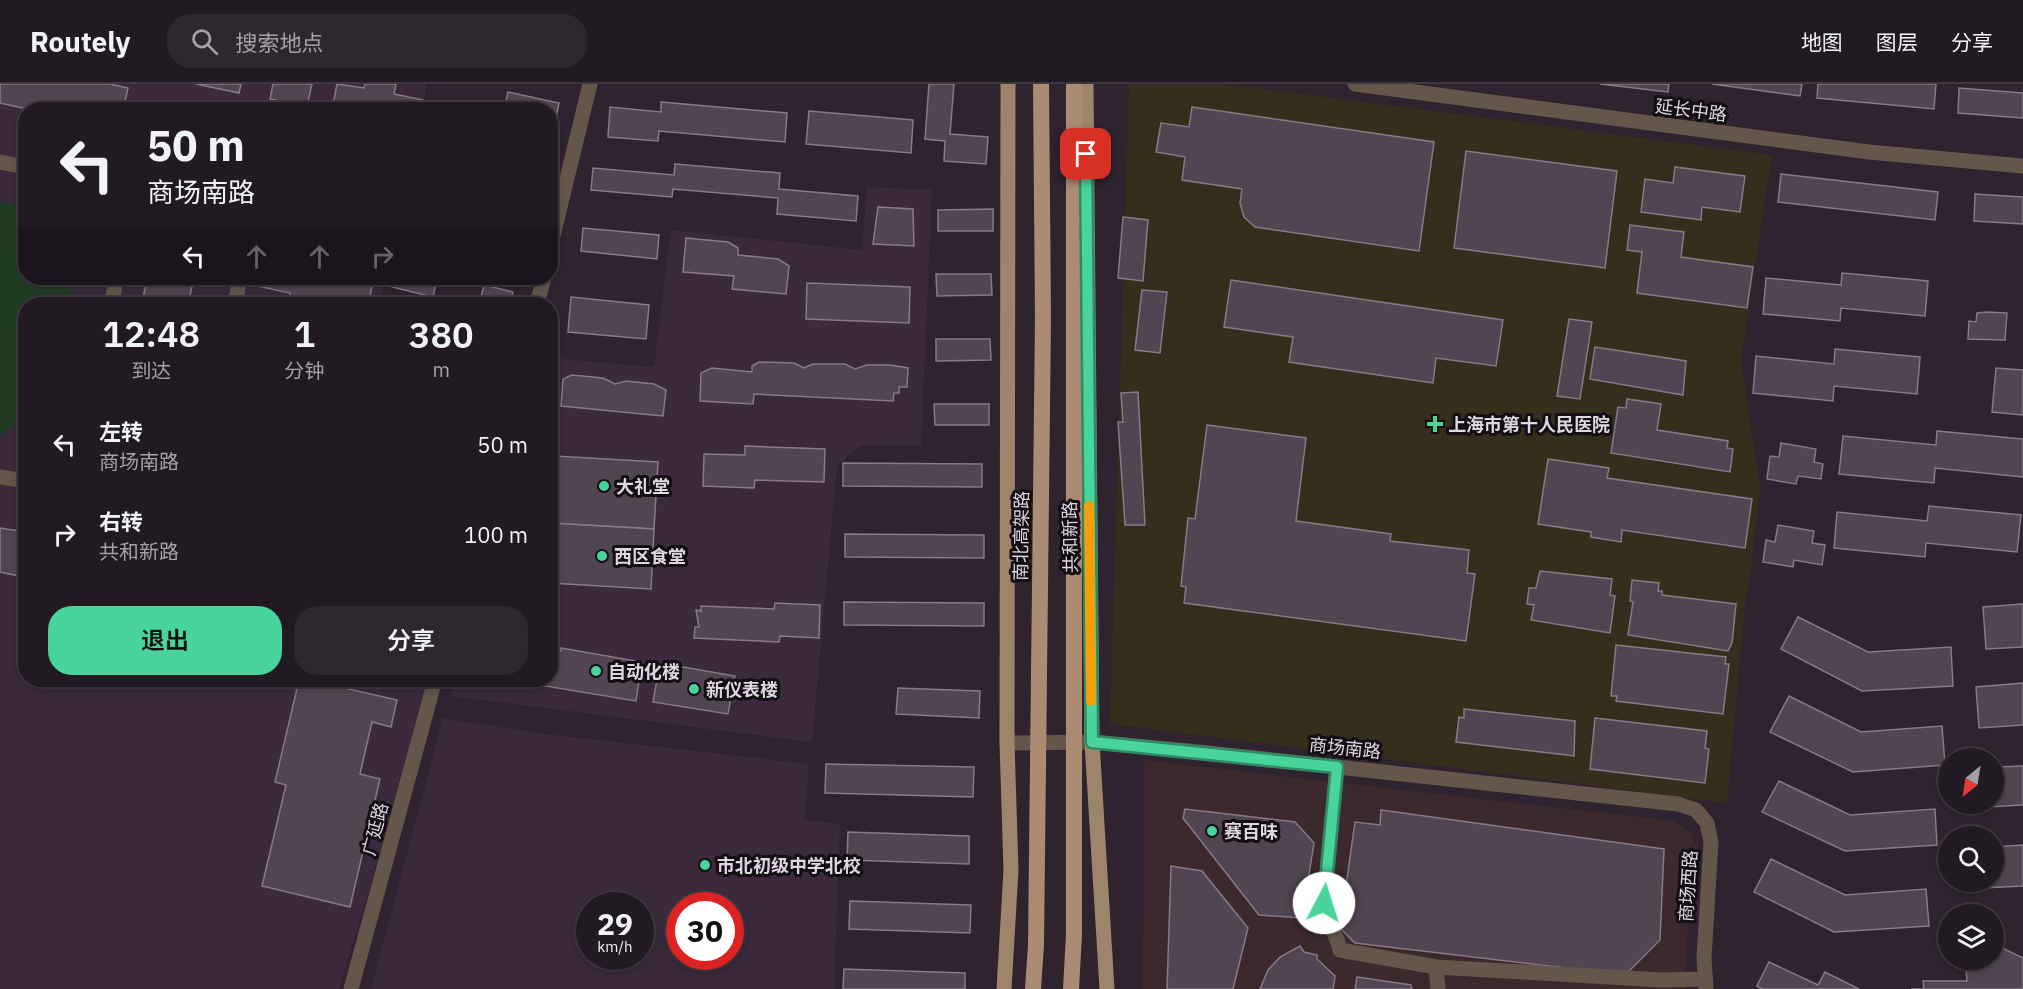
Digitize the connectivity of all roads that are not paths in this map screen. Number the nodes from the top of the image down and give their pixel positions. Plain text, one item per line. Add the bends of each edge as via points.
1 (590, 84) edge
2 (1008, 84) edge
3 (1041, 84) edge
4 (1074, 84) edge
5 (1086, 84) edge
6 (1355, 84) edge
7 (0, 162) edge
8 (18, 165) edge
9 (2023, 166) edge
10 (558, 216) edge
11 (0, 477) edge
12 (18, 480) edge
13 (433, 687) edge
14 (1092, 742) junction
15 (1007, 743) junction
16 (1337, 767) junction
17 (1678, 804) joint
18 (1436, 967) junction
19 (1705, 984) edge
20 (351, 989) edge
21 (1004, 989) edge
22 (1033, 989) edge
23 (1071, 989) edge
24 (1107, 989) edge
25 (1438, 989) edge

1 - 10 street
2 - 15 main road
3 - 22 highway, 南北高架路, bridge via 1043,317
4 - 23 highway, bridge
5 - 14 main road, 共和新路
6 - 9 street, 延长中路 via 1869,152
7 - 8 street
11 - 12 street
13 - 20 street, 广延路
14 - 15 street, 商场南路
14 - 16 street, 商场南路
14 - 24 main road, 共和新路
15 - 21 main road via 1011,870
16 - 17 street, 商场南路
16 - 18 street via 1324,903 1326,919 1336,933 1340,950
17 - 19 street, 商场西路 via 1696,810 1707,823 1711,842
18 - 19 street
18 - 25 street

